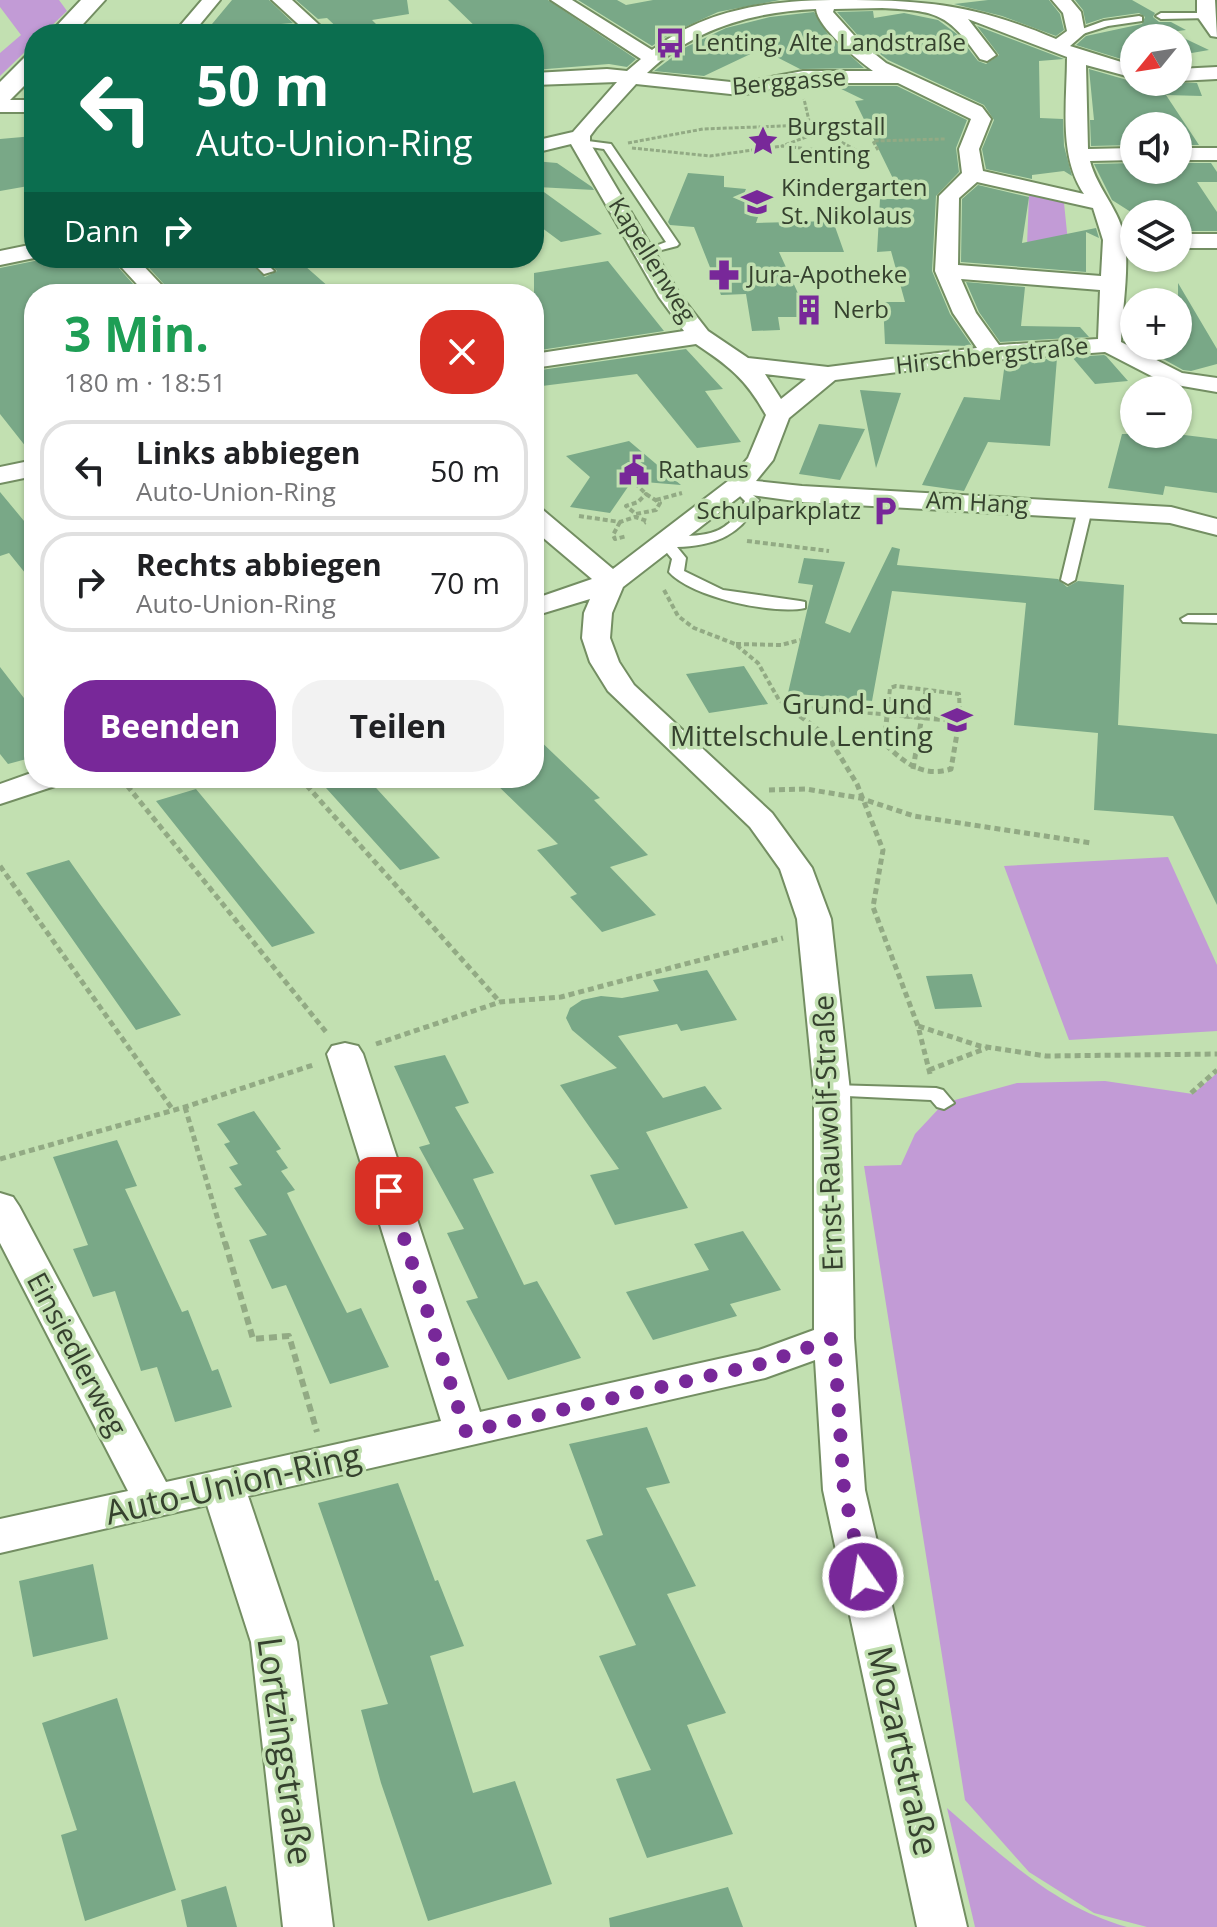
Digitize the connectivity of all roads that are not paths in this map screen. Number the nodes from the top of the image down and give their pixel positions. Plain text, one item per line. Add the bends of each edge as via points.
1 (94, 0) edge
2 (211, 0) edge
3 (281, 0) edge
4 (560, 0) edge
5 (1061, 0) edge
6 (904, 1) edge
7 (822, 2) edge
8 (944, 6) edge
9 (1206, 8) edge
10 (1161, 16) dead end
11 (1139, 19) dead end
12 (71, 24) edge
13 (191, 24) edge
14 (309, 24) edge
15 (1217, 32) edge
16 (1076, 33) junction
17 (1067, 51) junction
18 (987, 55) dead end
19 (650, 57) junction
20 (1120, 68) edge
21 (24, 72) edge
22 (632, 77) junction
23 (899, 77) junction
24 (1192, 77) edge
25 (544, 79) edge
26 (1214, 79) edge
27 (0, 96) edge
28 (0, 106) edge
29 (24, 106) edge
30 (580, 139) junction
31 (544, 145) edge
32 (1120, 154) edge
33 (1192, 154) edge
34 (1217, 154) edge
35 (1078, 155) junction
36 (973, 175) junction
37 (1102, 204) junction
38 (1120, 233) edge
39 (1192, 241) edge
40 (1217, 241) edge
41 (24, 253) edge
42 (646, 253) junction
43 (1120, 255) edge
44 (0, 258) edge
45 (134, 268) edge
46 (265, 268) edge
47 (268, 271) dead end
48 (946, 271) junction
49 (149, 284) edge
50 (1112, 284) junction
51 (700, 336) junction
52 (1109, 345) junction
53 (992, 353) junction
54 (544, 359) edge
55 (742, 364) junction
56 (828, 374) junction
57 (1217, 385) edge
58 (778, 415) junction
59 (24, 469) edge
60 (3, 470) edge
61 (737, 486) junction
62 (1085, 509) junction
63 (544, 524) edge
64 (1217, 527) edge
65 (665, 542) junction
66 (1068, 580) dead end
67 (612, 582) junction
68 (544, 605) edge
69 (800, 605) dead end
70 (544, 609) edge
71 (595, 616) junction
72 (1188, 619) dead end
73 (1217, 619) edge
74 (24, 786) edge
75 (0, 795) edge
76 (345, 1054) road end
77 (832, 1091) junction
78 (940, 1098) road end
79 (0, 1206) edge
80 (834, 1338) junction
81 (466, 1432) junction
82 (223, 1487) junction
83 (155, 1502) junction
84 (0, 1536) edge
85 (308, 1927) edge
86 (942, 1927) edge

1 - 12 main road
2 - 13 street
3 - 14 street
4 - 19 street
5 - 16 street via 1072,12
6 - 7 street
6 - 8 street
7 - 19 street via 739,13 685,35
7 - 23 street, Berggasse via 824,13 853,46
8 - 17 street
8 - 18 street
9 - 10 lane
9 - 15 street
11 - 16 lane
16 - 17 street
17 - 20 street
17 - 35 street, Hirschbergstraße
19 - 22 street
21 - 27 main road
22 - 23 street, Berggasse via 740,89 803,77
22 - 25 street, Berggasse
22 - 30 street via 588,123
23 - 36 street, Berggasse via 975,111 981,119 969,149
24 - 26 street
28 - 29 street
30 - 31 street
30 - 42 street, Kapellenweg
30 - 42 lane via 607,146 673,244
32 - 35 street
33 - 34 street
35 - 37 street, Hirschbergstraße via 1084,178
36 - 37 street
36 - 48 street via 949,196
37 - 38 street, Hirschbergstraße
39 - 40 street
41 - 44 street
42 - 51 street, Kapellenweg
43 - 50 street, Hirschbergstraße
45 - 49 street
46 - 47 lane
48 - 50 street
48 - 53 street via 958,305
50 - 52 street, Hirschbergstraße
51 - 54 street
51 - 55 street, Kapellenweg
52 - 53 street, Hirschbergstraße
52 - 57 street via 1169,378
53 - 56 street, Hirschbergstraße
55 - 56 street, Hirschbergstraße
55 - 58 street, Kapellenweg
56 - 58 street
58 - 61 street via 760,460
59 - 60 street
61 - 62 street, Am Hang
61 - 65 street
62 - 64 street, Am Hang via 1171,515
62 - 66 lane
63 - 67 street
65 - 67 street
65 - 69 lane via 679,558 676,572 684,580 727,597
67 - 68 street
67 - 71 street
70 - 71 street
71 - 77 street, Ernst-Rauwolf-Straße via 605,664 623,691 732,790 796,868 814,919
72 - 73 lane
74 - 75 street
76 - 81 street
77 - 78 lane
77 - 80 street, Ernst-Rauwolf-Straße
79 - 83 street, Einsiedlerweg
80 - 81 street, Auto-Union-Ring via 765,1363
80 - 86 street, Mozartstraße via 844,1490
81 - 82 street, Auto-Union-Ring
82 - 83 street, Auto-Union-Ring
82 - 85 street, Lortzingstraße via 274,1642
83 - 84 street, Auto-Union-Ring

